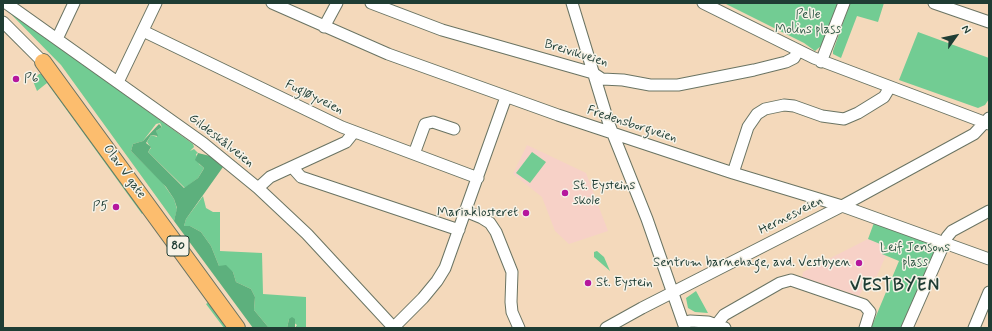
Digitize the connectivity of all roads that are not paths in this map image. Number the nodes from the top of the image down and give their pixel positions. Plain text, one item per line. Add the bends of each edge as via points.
1 (6, 3) edge
2 (74, 3) edge
3 (156, 3) edge
4 (272, 3) edge
5 (337, 3) edge
6 (371, 3) edge
7 (572, 3) edge
8 (704, 3) edge
9 (844, 3) edge
10 (934, 3) edge
11 (3, 22) edge
12 (989, 22) edge
13 (324, 27) junction
14 (143, 31) junction
15 (57, 39) junction
16 (798, 51) junction
17 (43, 62) joint
18 (822, 62) junction
19 (593, 73) junction
20 (118, 82) junction
21 (890, 87) junction
22 (506, 97) junction
23 (988, 122) edge
24 (454, 129) dead end
25 (354, 132) junction
26 (614, 133) junction
27 (414, 154) junction
28 (293, 168) junction
29 (733, 173) junction
30 (478, 178) junction
31 (258, 188) junction
32 (842, 206) junction
33 (465, 211) junction
34 (989, 211) edge
35 (458, 230) junction
36 (944, 243) junction
37 (989, 259) edge
38 (989, 292) edge
39 (672, 293) junction
40 (684, 326) edge
41 (720, 326) edge
42 (237, 328) edge
43 (394, 328) edge
44 (519, 328) edge
45 (607, 328) edge
46 (865, 328) edge
47 (908, 328) edge
48 (974, 328) edge

1 - 15 street, Gildeskålveien
2 - 15 street
3 - 14 street
4 - 13 street, Fredensborgveien
5 - 13 street
6 - 19 street, Breivikveien via 442,30
7 - 19 street
8 - 16 street
9 - 18 street
10 - 12 street
11 - 17 street, Olav V gate
13 - 22 street, Fredensborgveien via 388,54
14 - 20 street
14 - 25 street, Fugløyveien
15 - 20 street, Gildeskålveien
16 - 18 street
16 - 19 street, Breivikveien via 794,58 786,62 678,85 661,86 602,79
17 - 42 highway, Olav V gate / 80
18 - 21 street
19 - 26 street
20 - 31 street, Gildeskålveien via 203,143
21 - 23 street
21 - 29 street via 884,97 844,119 822,116 794,106 784,105 765,109 757,114 748,127
22 - 26 street, Fredensborgveien
22 - 30 street
23 - 32 street, Hernesveien via 974,134
24 - 27 street via 433,122 425,124
25 - 27 street, Fugløyveien
25 - 28 street via 346,142
26 - 29 street, Fredensborgveien
26 - 39 street
27 - 30 street, Fugløyveien
28 - 31 street via 270,177
28 - 35 street via 301,176
29 - 32 street, Fredensborgveien
30 - 33 street
31 - 43 street, Gildeskålveien via 307,234
32 - 36 street, Fredensborgveien
32 - 39 street, Hernesveien
33 - 35 street
33 - 44 street via 486,221 496,232 512,272 512,312
34 - 36 street via 952,231
35 - 43 street via 438,281
36 - 37 street, Fredensborgveien
36 - 47 street
38 - 48 street
39 - 40 street
39 - 45 street, Hernesveien
40 - 41 street via 690,321
41 - 46 street via 724,315 780,283 791,280 864,305 870,312

